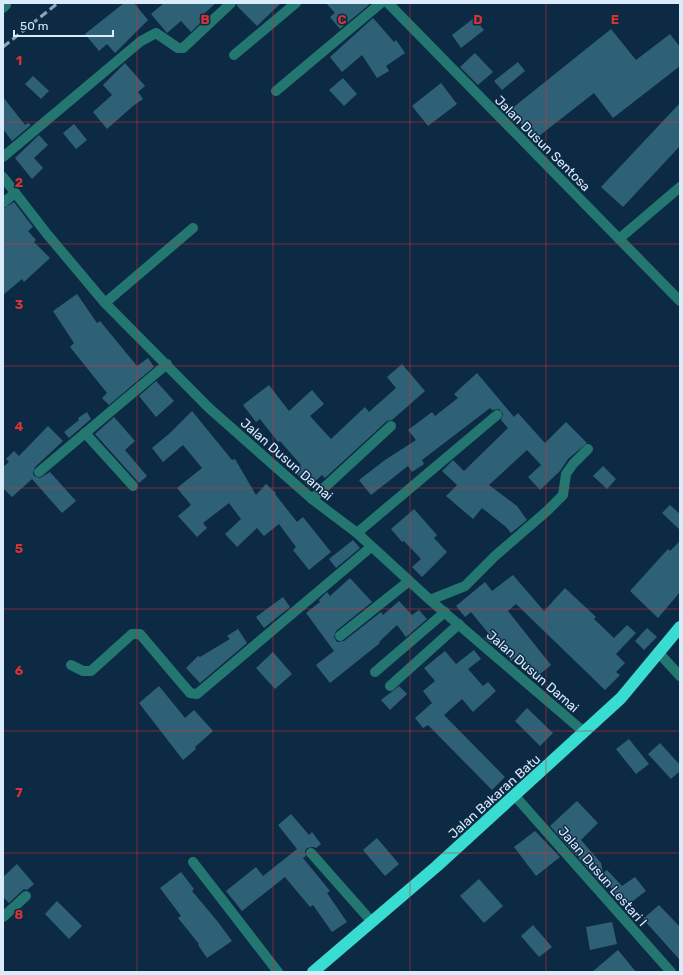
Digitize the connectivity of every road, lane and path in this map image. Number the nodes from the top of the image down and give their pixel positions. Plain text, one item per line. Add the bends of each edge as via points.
1 (231, 3) edge
2 (296, 3) edge
3 (381, 3) edge
4 (388, 3) edge
5 (234, 55) dead end
6 (276, 91) dead end
7 (3, 157) edge
8 (3, 177) edge
9 (680, 187) edge
10 (15, 193) junction
11 (3, 203) edge
12 (193, 228) dead end
13 (620, 239) junction
14 (680, 301) edge
15 (105, 303) junction
16 (167, 364) junction
17 (497, 415) dead end
18 (391, 426) dead end
19 (85, 433) junction
20 (588, 449) dead end
21 (39, 472) dead end
22 (133, 486) dead end
23 (312, 499) junction
24 (357, 533) junction
25 (371, 548) junction
26 (409, 581) junction
27 (430, 600) junction
28 (445, 612) junction
29 (459, 624) junction
30 (680, 627) edge
31 (340, 636) dead end
32 (658, 652) junction
33 (71, 665) dead end
34 (375, 672) dead end
35 (680, 676) edge
36 (390, 686) dead end
37 (584, 732) junction
38 (515, 796) junction
39 (311, 854) dead end
40 (193, 862) dead end
41 (26, 896) dead end
42 (3, 917) edge
43 (372, 922) junction
44 (278, 972) edge
45 (313, 972) edge
46 (671, 972) edge

1 - 7 street via 182,48 178,48 156,32 141,41
2 - 5 street
3 - 6 street
4 - 13 street, Jalan Dusun Sentosa
8 - 10 street, Jalan Dusun Damai
9 - 13 street
10 - 11 street
10 - 15 street, Jalan Dusun Damai
12 - 15 street
13 - 14 street, Jalan Dusun Sentosa
15 - 16 street, Jalan Dusun Damai
16 - 19 street
16 - 23 street, Jalan Dusun Damai via 243,439
17 - 24 street
18 - 23 street
19 - 21 street
19 - 22 street
20 - 27 street via 566,474 563,495 532,526 494,556 465,586
23 - 24 street, Jalan Dusun Damai
24 - 25 street, Jalan Dusun Damai
25 - 26 street, Jalan Dusun Damai
25 - 33 street via 198,694 190,693 140,634 136,633 91,671 83,671
26 - 27 street, Jalan Dusun Damai
26 - 31 street
27 - 28 street, Jalan Dusun Damai
28 - 29 street, Jalan Dusun Damai
28 - 34 street
29 - 36 street
29 - 37 street, Jalan Dusun Damai
30 - 32 highway, Jalan Bakaran Batu
32 - 35 street
32 - 37 highway, Jalan Bakaran Batu via 621,698
37 - 38 highway, Jalan Bakaran Batu
38 - 43 highway, Jalan Bakaran Batu
38 - 46 street, Jalan Dusun Lestari I
39 - 43 street
40 - 44 street
41 - 42 street
43 - 45 highway, Jalan Bakaran Batu

